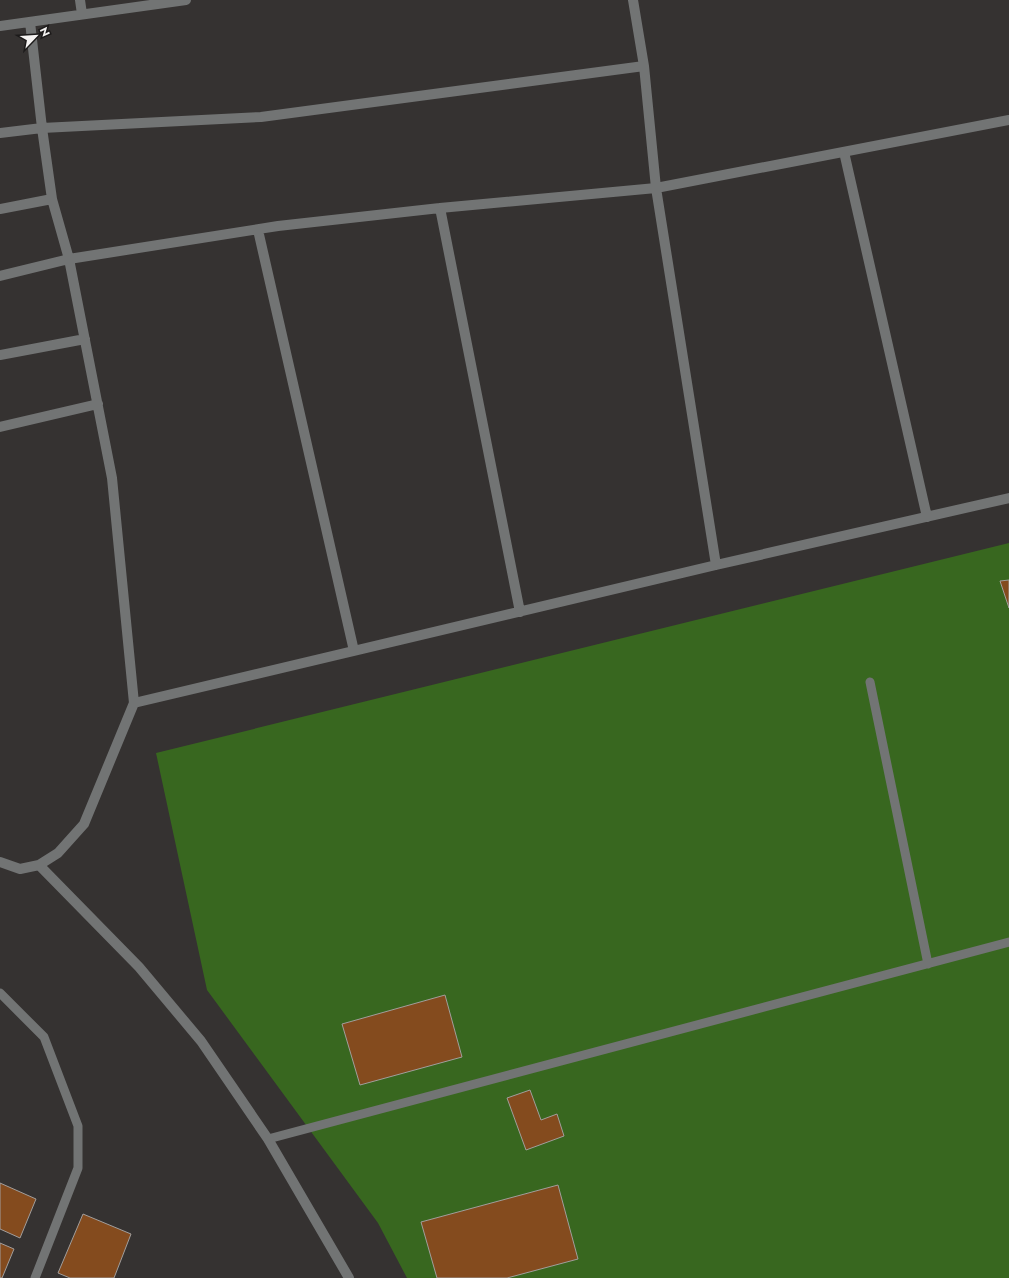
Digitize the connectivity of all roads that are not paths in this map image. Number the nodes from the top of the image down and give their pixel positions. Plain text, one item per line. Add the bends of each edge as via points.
1 (80, 0) edge
2 (186, 0) edge
3 (633, 0) edge
4 (82, 14) junction
5 (30, 22) junction
6 (0, 26) edge
7 (644, 66) junction
8 (1009, 120) edge
9 (42, 128) junction
10 (0, 133) edge
11 (844, 152) junction
12 (656, 188) junction
13 (52, 200) junction
14 (440, 208) junction
15 (0, 209) edge
16 (258, 230) junction
17 (69, 259) junction
18 (0, 276) edge
19 (85, 339) junction
20 (0, 355) edge
21 (98, 404) junction
22 (0, 427) edge
23 (1009, 498) edge
24 (927, 517) junction
25 (716, 565) junction
26 (520, 612) junction
27 (354, 651) junction
28 (870, 682) dead end
29 (134, 703) junction
30 (0, 862) edge
31 (39, 865) junction
32 (1009, 942) edge
33 (928, 964) junction
34 (0, 993) edge
35 (268, 1139) junction
36 (35, 1278) edge
37 (349, 1278) edge

1 - 4 street
2 - 4 street
3 - 7 street
4 - 5 street
5 - 6 street
5 - 9 street
7 - 9 street via 261,117
7 - 12 street
8 - 11 street
9 - 10 street
9 - 13 street
11 - 12 street
11 - 24 street
12 - 14 street
12 - 25 street
13 - 15 street
13 - 17 street
14 - 16 street
14 - 26 street
16 - 17 street
16 - 27 street
17 - 18 street
17 - 19 street
19 - 20 street
19 - 21 street
21 - 22 street
21 - 29 street via 112,478
23 - 24 street
24 - 25 street
25 - 26 street
26 - 27 street
27 - 29 street
28 - 33 lane
29 - 31 street via 84,824 58,853
30 - 31 street via 20,869
31 - 35 street via 139,967 201,1041
32 - 33 lane
33 - 35 lane
34 - 36 lane via 44,1037 78,1126 78,1168
35 - 37 street

